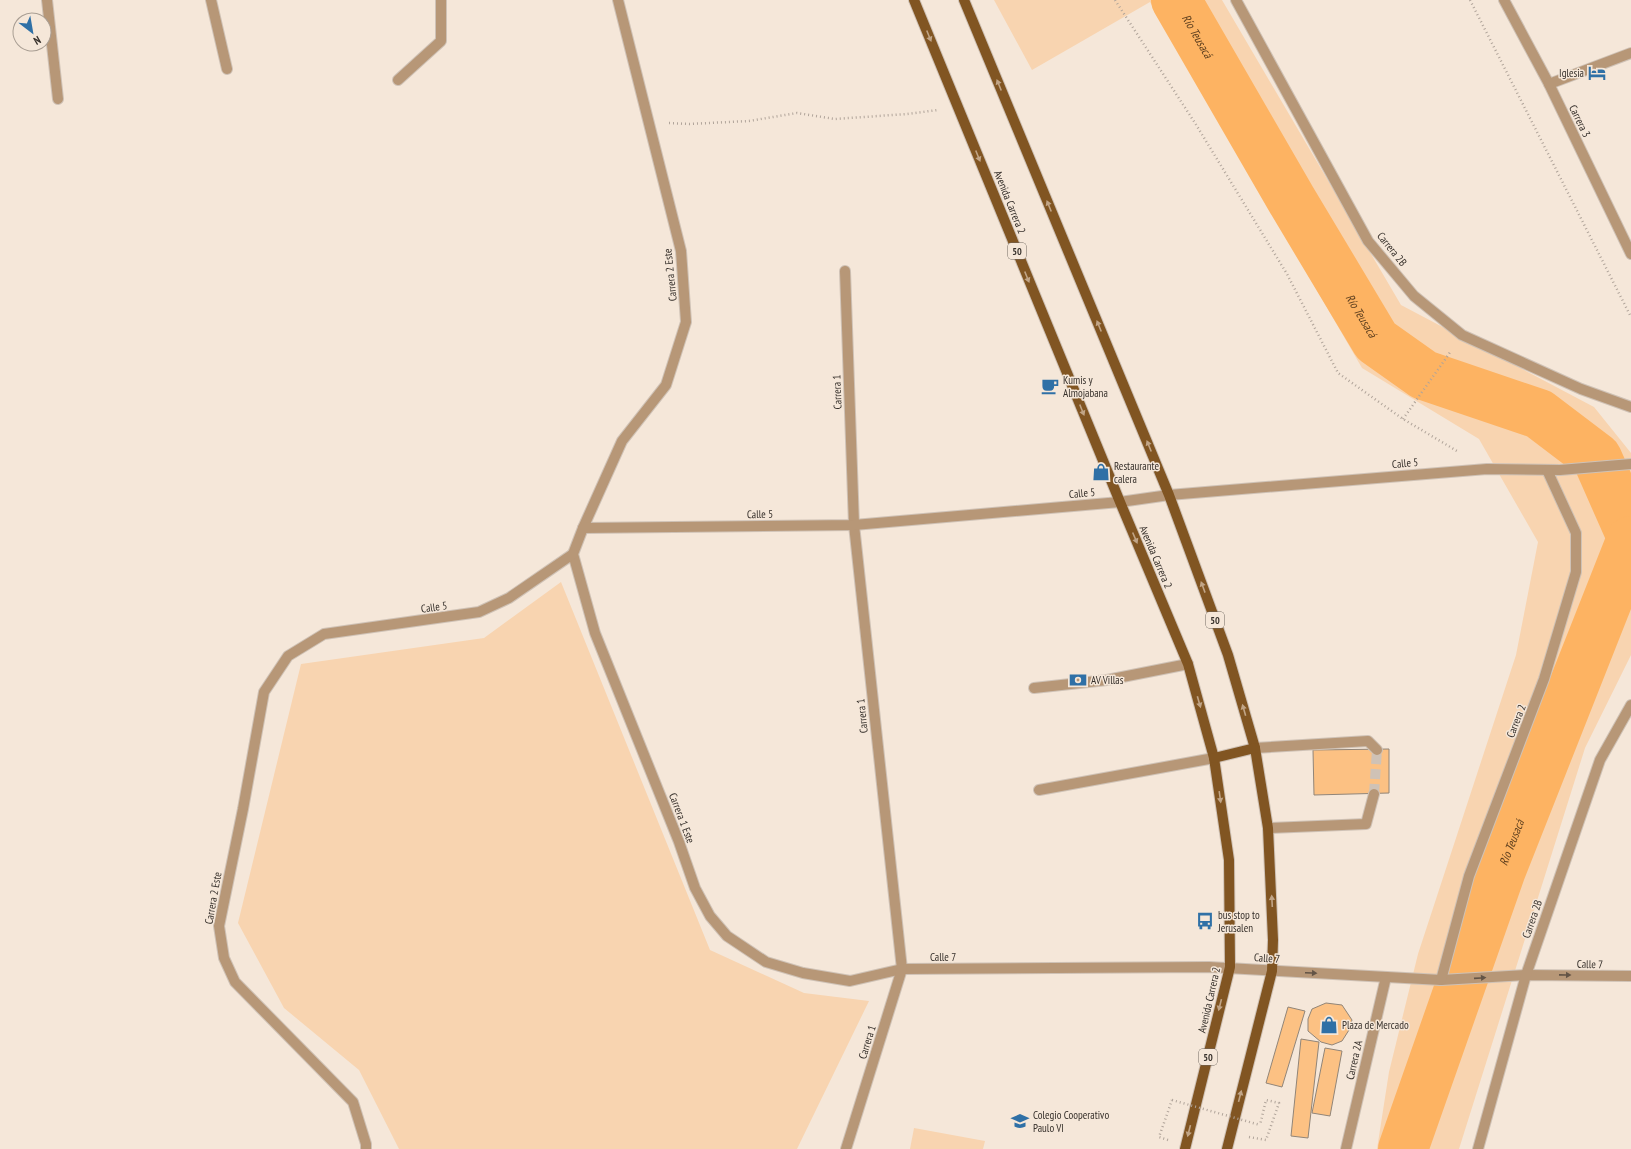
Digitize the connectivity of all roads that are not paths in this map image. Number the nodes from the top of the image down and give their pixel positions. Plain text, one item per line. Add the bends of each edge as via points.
1 (47, 0) edge
2 (211, 0) edge
3 (441, 0) edge
4 (618, 0) edge
5 (914, 0) edge
6 (964, 0) edge
7 (1236, 0) edge
8 (1504, 0) edge
9 (1631, 53) edge
10 (227, 69) dead end
11 (398, 80) dead end
12 (1549, 84) junction
13 (58, 99) dead end
14 (1630, 251) edge
15 (845, 271) dead end
16 (1631, 407) edge
17 (1631, 464) edge
18 (1547, 470) junction
19 (1169, 495) junction
20 (1120, 502) junction
21 (854, 525) junction
22 (583, 528) junction
23 (573, 554) junction
24 (288, 656) joint
25 (1188, 664) junction
26 (1034, 688) dead end
27 (1631, 705) edge
28 (1255, 748) junction
29 (1377, 750) dead end
30 (1214, 758) junction
31 (1039, 790) dead end
32 (1374, 794) tunnel mouth
33 (1268, 828) junction
34 (1230, 967) junction
35 (902, 970) junction
36 (1272, 971) junction
37 (1526, 975) junction
38 (1631, 976) edge
39 (1386, 977) junction
40 (1441, 980) junction
41 (366, 1149) edge
42 (846, 1149) edge
43 (1185, 1149) edge
44 (1228, 1149) edge
45 (1346, 1149) edge
46 (1478, 1149) edge

1 - 13 street
2 - 10 street
3 - 11 street via 441,41
4 - 22 street, Carrera 2 Este via 681,251 686,322 666,385 622,441
5 -> 20 main road, Avenida Carrera 2 / 50
19 -> 6 main road, 50
7 - 16 street, Carrera 2B via 1368,241 1414,296 1462,335 1581,389
8 - 12 street, Carrera 3
9 - 12 street
12 - 14 street, Carrera 3
15 - 21 street, Carrera 1
17 - 18 street, Calle 5
18 - 19 street, Calle 5 via 1487,469
18 - 40 street, Carrera 2 via 1576,533 1576,572 1544,679 1469,876
19 - 20 street, Calle 5
28 -> 19 main road, 50 via 1228,655
20 - 21 street, Calle 5
20 -> 25 main road, Avenida Carrera 2 / 50
21 - 22 street, Calle 5
21 - 35 street, Carrera 1
22 - 23 street
23 - 24 street, Calle 5 via 509,598 479,612 324,634
23 - 35 street, Carrera 1 Este via 595,632 695,888 710,916 727,936 746,950 766,962 803,973 850,981
24 - 41 street, Carrera 2 Este via 264,692 219,926 224,958 235,982 352,1102
25 - 26 street via 1107,680
25 -> 30 main road, Avenida Carrera 2 / 50
27 - 37 street, Carrera 2B via 1600,760
28 - 29 street via 1368,741
28 - 30 main road
28 - 33 main road, 50
30 - 31 street
30 -> 34 main road, Avenida Carrera 2 / 50 via 1229,860
32 - 33 street via 1366,824
36 -> 33 main road, 50 via 1274,940
34 - 35 street, Calle 7
34 - 36 street, Calle 7
34 -> 43 main road, Avenida Carrera 2 / 50
35 - 42 street, Carrera 1
36 -> 39 street, Calle 7
44 -> 36 main road, 50
37 -> 38 street, Calle 7
40 -> 37 street, Calle 7
37 - 46 street, Carrera 2B
39 - 40 street, Calle 7
39 - 45 street, Carrera 2A

